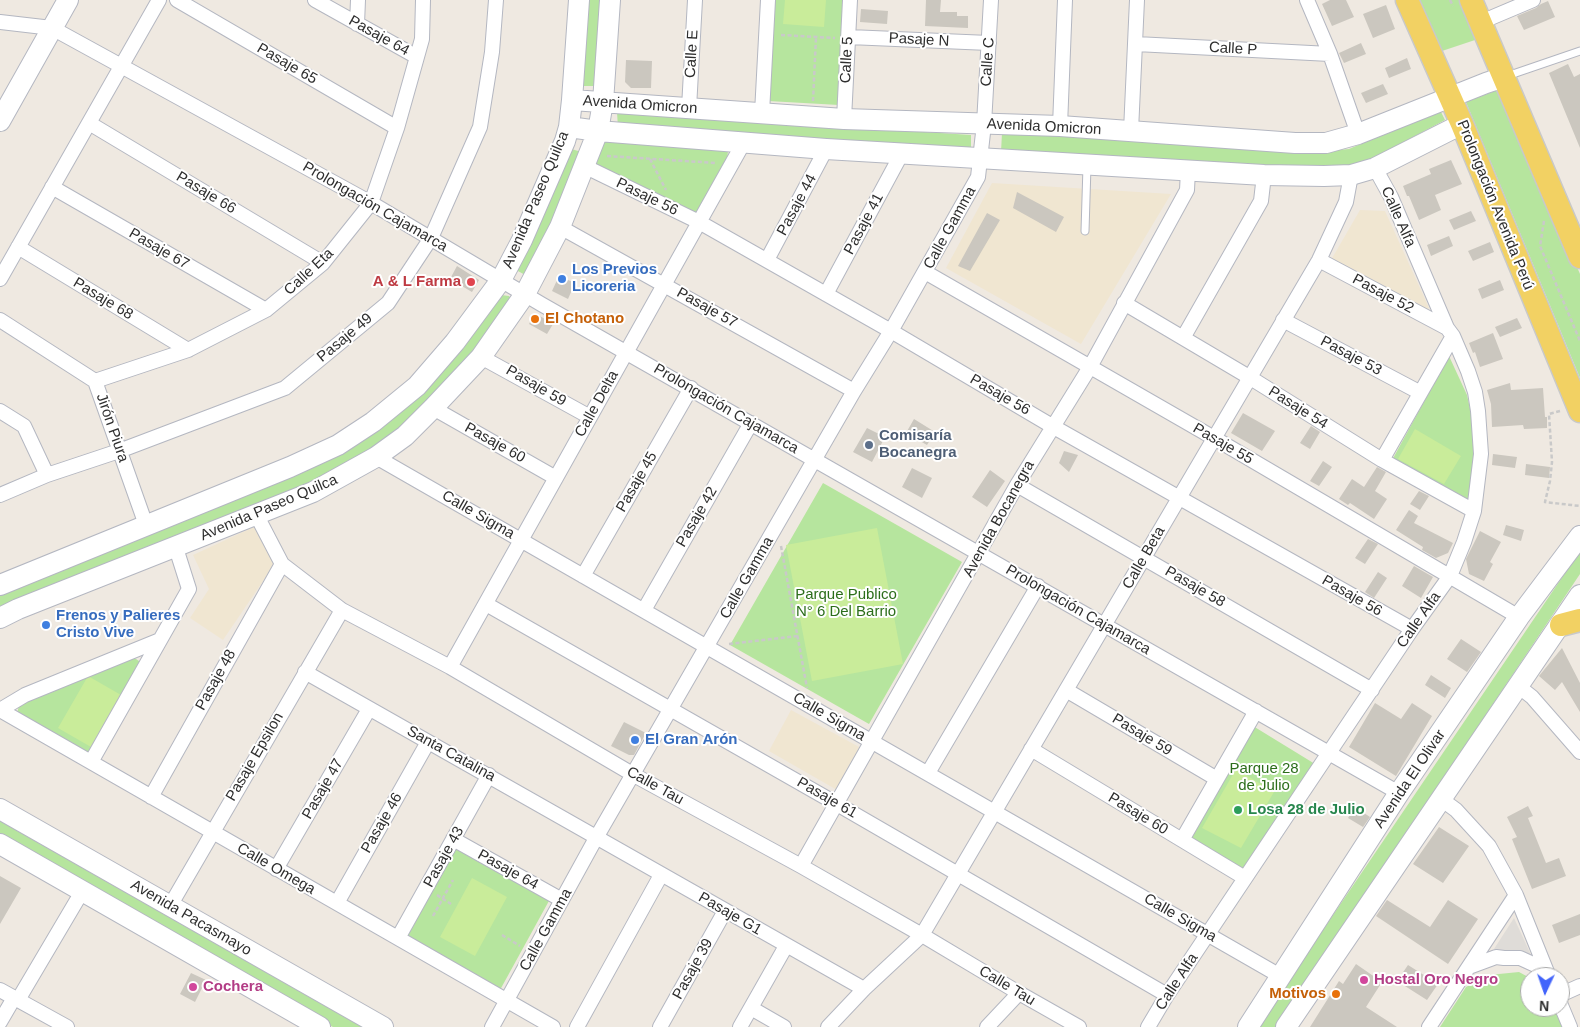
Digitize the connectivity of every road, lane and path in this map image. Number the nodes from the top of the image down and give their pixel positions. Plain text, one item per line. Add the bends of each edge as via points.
1 (68, 0) edge
2 (159, 0) edge
3 (177, 0) edge
4 (315, 0) edge
5 (358, 0) edge
6 (423, 0) edge
7 (496, 0) edge
8 (579, 0) edge
9 (610, 0) edge
10 (694, 0) edge
11 (768, 0) edge
12 (850, 0) edge
13 (991, 0) edge
14 (1065, 0) edge
15 (1137, 0) edge
16 (1307, 0) edge
17 (1407, 0) edge
18 (1450, 0) edge
19 (1533, 0) edge
20 (1462, 4) edge
21 (0, 22) edge
22 (1481, 22) junction
23 (356, 24) junction
24 (52, 28) junction
25 (766, 34) junction
26 (849, 36) junction
27 (816, 37) junction
28 (989, 43) junction
29 (1136, 44) junction
30 (1580, 51) edge
31 (1330, 54) junction
32 (417, 57) junction
33 (122, 66) junction
34 (1504, 77) junction
35 (1450, 97) junction
36 (572, 100) junction
37 (603, 102) junction
38 (689, 108) junction
39 (762, 113) junction
40 (812, 117) junction
41 (844, 119) junction
42 (0, 121) edge
43 (89, 123) junction
44 (984, 124) junction
45 (1462, 124) junction
46 (1060, 126) junction
47 (568, 127) junction
48 (397, 128) junction
49 (598, 131) junction
50 (1131, 131) junction
51 (1358, 134) junction
52 (744, 142) junction
53 (826, 149) junction
54 (902, 153) junction
55 (607, 156) dead end
56 (981, 157) junction
57 (650, 159) junction
58 (731, 164) junction
59 (1087, 164) junction
60 (586, 166) junction
61 (1375, 168) junction
62 (1188, 170) junction
63 (1264, 175) junction
64 (1351, 175) junction
65 (52, 187) junction
66 (668, 192) dead end
67 (371, 203) junction
68 (1541, 213) dead end
69 (699, 222) junction
70 (560, 227) junction
71 (1085, 231) dead end
72 (431, 238) junction
73 (18, 247) junction
74 (1580, 257) edge
75 (767, 260) junction
76 (1319, 260) junction
77 (324, 263) junction
78 (925, 272) junction
79 (0, 278) edge
80 (501, 280) junction
81 (664, 284) junction
82 (525, 294) junction
83 (826, 294) junction
84 (1124, 303) junction
85 (266, 310) junction
86 (0, 320) edge
87 (1283, 320) junction
88 (892, 331) junction
89 (1450, 332) junction
90 (1183, 338) junction
91 (1580, 341) edge
92 (188, 350) junction
93 (626, 352) junction
94 (481, 357) junction
95 (1090, 367) junction
96 (1249, 377) junction
97 (95, 381) junction
98 (691, 388) junction
99 (854, 391) junction
100 (1419, 392) junction
101 (433, 408) junction
102 (1572, 410) edge
103 (0, 411) edge
104 (590, 417) junction
105 (751, 423) junction
106 (1052, 426) junction
107 (1214, 438) junction
108 (120, 451) junction
109 (376, 457) junction
110 (815, 459) junction
111 (1382, 460) junction
112 (47, 475) junction
113 (556, 478) junction
114 (1018, 485) junction
115 (0, 495) edge
116 (1179, 498) junction
117 (1580, 506) edge
118 (1474, 511) junction
119 (257, 516) junction
120 (778, 524) junction
121 (146, 525) junction
122 (1580, 536) edge
123 (521, 540) junction
124 (176, 548) junction
125 (980, 554) junction
126 (1144, 558) junction
127 (282, 564) junction
128 (584, 576) junction
129 (1450, 576) junction
130 (0, 585) edge
131 (1038, 586) junction
132 (1580, 595) edge
133 (486, 604) junction
134 (342, 610) junction
135 (644, 610) junction
136 (1519, 617) junction
137 (0, 618) edge
138 (1571, 623) edge
139 (1105, 625) junction
140 (1412, 629) junction
141 (798, 636) junction
142 (160, 640) junction
143 (707, 647) junction
144 (450, 667) junction
145 (305, 672) junction
146 (1518, 686) junction
147 (1066, 690) junction
148 (1372, 690) junction
149 (811, 706) junction
150 (369, 709) junction
151 (671, 709) junction
152 (0, 710) edge
153 (1256, 712) junction
154 (872, 741) junction
155 (428, 742) junction
156 (1031, 750) junction
157 (1580, 752) edge
158 (1329, 753) junction
159 (91, 762) junction
160 (928, 773) junction
161 (489, 775) junction
162 (634, 775) junction
163 (1217, 779) junction
164 (1399, 793) junction
165 (151, 797) junction
166 (1441, 799) junction
167 (837, 804) junction
168 (0, 809) edge
169 (995, 812) junction
170 (212, 832) junction
171 (596, 838) junction
172 (454, 839) junction
173 (1182, 840) junction
174 (0, 844) edge
175 (802, 866) junction
176 (276, 869) junction
177 (958, 874) junction
178 (661, 875) junction
179 (1245, 878) junction
180 (453, 880) dead end
181 (83, 890) junction
182 (430, 891) dead end
183 (1516, 895) junction
184 (443, 899) junction
185 (562, 900) junction
186 (337, 903) junction
187 (451, 904) dead end
188 (170, 906) junction
189 (725, 911) junction
190 (434, 916) dead end
191 (1208, 934) junction
192 (502, 935) dead end
193 (922, 935) junction
194 (398, 938) junction
195 (520, 946) dead end
196 (786, 946) junction
197 (1536, 967) edge
198 (1545, 967) edge
199 (1469, 968) junction
200 (1282, 976) junction
201 (864, 989) junction
202 (0, 990) edge
203 (1019, 993) junction
204 (1167, 995) junction
205 (16, 999) junction
206 (507, 1001) junction
207 (751, 1008) junction
208 (0, 1022) edge
209 (67, 1027) edge
210 (320, 1027) edge
211 (383, 1027) edge
212 (492, 1027) edge
213 (553, 1027) edge
214 (576, 1027) edge
215 (660, 1027) edge
216 (740, 1027) edge
217 (784, 1027) edge
218 (828, 1027) edge
219 (987, 1027) edge
220 (1079, 1027) edge
221 (1148, 1027) edge
222 (1248, 1027) edge
223 (1286, 1027) edge
224 (1429, 1027) edge

1 - 24 main road
2 - 33 street
3 - 48 street, Pasaje 65
4 - 23 street, Pasaje 64
5 - 23 street
6 - 32 street, Calle Eta via 422,39
7 - 72 street, Pasaje 49 via 492,52 480,127
8 - 36 main road, Avenida Paseo Quilca
9 - 37 main road, Avenida Paseo Quilca
10 - 38 street, Calle E
11 - 25 street
12 - 26 street, Calle 5
13 - 28 street, Calle C
14 - 46 street
15 - 29 street
16 - 31 street
17 - 35 main road, Prolongación Avenida Perú
18 - 20 path
19 - 22 street
20 - 22 main road
21 - 24 street
22 - 34 main road
23 - 32 street, Pasaje 64
24 - 33 street, Prolongación Cajamarca
24 - 42 main road
25 - 27 path
25 - 39 street
26 - 27 path
26 - 28 street, Pasaje N
26 - 41 street, Calle 5
27 - 40 path
28 - 44 street, Calle C
29 - 31 street, Calle P
29 - 50 street
30 - 34 lane
31 - 51 street
32 - 48 street, Calle Eta
33 - 43 street
33 - 67 street, Prolongación Cajamarca
34 - 35 main road, Avenida Omicron
34 - 74 main road
35 - 45 main road, Prolongación Avenida Perú
35 - 51 main road, Avenida Omicron
36 - 37 main road, Avenida Omicron
36 - 47 main road, Avenida Paseo Quilca
37 - 38 main road, Avenida Omicron
37 - 49 main road, Avenida Paseo Quilca
38 - 39 main road, Avenida Omicron
39 - 40 main road, Avenida Omicron
40 - 41 main road, Avenida Omicron
41 - 44 main road, Avenida Omicron
43 - 65 street
43 - 77 street, Pasaje 66
44 - 46 main road, Avenida Omicron
44 - 56 street, Calle Gamma
45 - 61 main road, Avenida Omicron
45 - 102 main road, Prolongación Avenida Perú
46 - 50 main road, Avenida Omicron
47 - 49 main road, Avenida Omicron
47 - 80 main road, Avenida Paseo Quilca via 529,224
48 - 67 street, Calle Eta
49 - 52 main road, Avenida Omicron
49 - 60 main road, Avenida Paseo Quilca
50 - 51 main road, Avenida Omicron via 1295,143 1326,143
52 - 53 main road, Avenida Omicron
52 - 58 street, Calle Delta
53 - 54 main road, Avenida Omicron
53 - 75 street, Pasaje 44
54 - 56 main road, Avenida Omicron
54 - 83 street, Pasaje 41
55 - 57 path
56 - 59 main road, Avenida Omicron
56 - 78 street, Calle Gamma via 978,177
57 - 58 path
57 - 66 path
58 - 69 street, Calle Delta
59 - 62 main road, Avenida Omicron
59 - 71 lane
60 - 69 street, Pasaje 56
60 - 70 main road, Avenida Paseo Quilca
61 - 64 main road, Avenida Omicron
61 - 89 street, Calle Alfa
62 - 63 main road, Avenida Omicron
62 - 84 street, Avenida Bocanegra via 1187,190
63 - 64 main road, Avenida Omicron
63 - 90 street via 1261,201
64 - 76 street, Calle Beta via 1346,202
65 - 73 street
65 - 85 street, Pasaje 67
67 - 72 street, Prolongación Cajamarca
67 - 77 street, Calle Eta
68 - 91 path via 1545,221 1540,246
69 - 75 street, Pasaje 56
69 - 81 street, Calle Delta
70 - 81 street, Pasaje 57
70 - 82 main road, Avenida Paseo Quilca
72 - 80 street, Prolongación Cajamarca
72 - 108 street, Pasaje 49 via 388,303 285,388
73 - 79 street
73 - 92 street, Pasaje 68
75 - 83 street, Pasaje 56
76 - 87 street, Calle Beta
76 - 89 street, Pasaje 52
77 - 85 street, Calle Eta
78 - 88 street, Calle Gamma
78 - 95 street, Pasaje 55
80 - 82 street, Prolongación Cajamarca
80 - 121 main road, Avenida Paseo Quilca via 437,364 417,386 373,422 338,445 290,468
81 - 93 street, Calle Delta
81 - 99 street, Pasaje 57
82 - 93 street, Prolongación Cajamarca
82 - 94 main road, Avenida Paseo Quilca
83 - 88 street, Pasaje 56
84 - 90 street, Pasaje 54
84 - 95 street, Avenida Bocanegra
85 - 92 street, Calle Eta
86 - 97 street, Jirón Piura
87 - 96 street, Calle Beta
87 - 100 street, Pasaje 53
88 - 99 street, Calle Gamma
88 - 106 street, Pasaje 56
89 - 100 street
89 - 118 street, Calle Alfa via 1468,371 1478,411 1481,454
90 - 96 street, Pasaje 54
92 - 97 street, Calle Eta
93 - 98 street, Prolongación Cajamarca
93 - 104 street, Calle Delta
94 - 101 main road, Avenida Paseo Quilca
94 - 104 street, Pasaje 59
95 - 106 street, Avenida Bocanegra
95 - 107 street, Pasaje 55
96 - 107 street, Calle Beta
96 - 111 street, Pasaje 54
97 - 108 street, Jirón Piura
98 - 105 street, Prolongación Cajamarca
98 - 128 street, Pasaje 45
99 - 110 street, Calle Gamma
100 - 111 street
101 - 109 main road, Avenida Paseo Quilca via 405,436
101 - 113 street, Pasaje 60
102 - 117 path via 1549,414 1552,462 1545,502
103 - 112 street via 24,426
104 - 113 street, Calle Delta
105 - 110 street, Prolongación Cajamarca
105 - 135 street, Pasaje 42
106 - 114 street, Avenida Bocanegra
106 - 116 street, Pasaje 56
107 - 116 street, Calle Beta
107 - 129 street, Pasaje 55
108 - 112 street, Pasaje 49
108 - 121 street, Jirón Piura
109 - 119 main road, Avenida Paseo Quilca via 313,492
109 - 123 street, Calle Sigma
110 - 120 street, Calle Gamma
110 - 125 street, Prolongación Cajamarca
111 - 118 street, Pasaje 54
112 - 115 street, Pasaje 49
113 - 123 street, Calle Delta
114 - 125 street, Avenida Bocanegra
114 - 126 street, Pasaje 58
116 - 126 street, Calle Beta
116 - 140 street, Pasaje 56
118 - 129 street, Calle Alfa
119 - 124 main road, Avenida Paseo Quilca
119 - 127 street, Calle Tau
120 - 141 path
120 - 143 street, Calle Gamma
121 - 130 main road, Avenida Paseo Quilca
122 - 136 main road, Avenida El Olivar
123 - 128 street, Calle Sigma
123 - 133 street, Calle Delta
124 - 137 main road, Avenida Paseo Quilca
124 - 142 street via 189,589
125 - 131 street, Prolongación Cajamarca
125 - 154 street, Avenida Bocanegra
126 - 139 street, Calle Beta
126 - 148 street, Pasaje 58
127 - 134 street, Calle Tau
127 - 165 street, Pasaje 48
128 - 135 street, Calle Sigma
129 - 136 street, Pasaje 55
129 - 140 street, Calle Alfa
131 - 139 street, Prolongación Cajamarca
131 - 160 street
132 - 138 main road
133 - 144 street, Calle Delta
133 - 151 street, Pasaje 61
134 - 144 street, Calle Tau
134 - 145 street, Pasaje Epsilon
135 - 143 street, Calle Sigma
136 - 164 main road, Avenida El Olivar
138 - 146 main road
139 - 147 street, Calle Beta
139 - 153 street, Prolongación Cajamarca
140 - 148 street, Calle Alfa
141 - 143 path
141 - 149 path
142 - 152 street via 24,694
142 - 159 street
143 - 149 street, Calle Sigma
143 - 151 street, Calle Gamma
144 - 162 street, Calle Tau
145 - 150 street, Santa Catalina
145 - 170 street, Pasaje Epsilon
146 - 157 street
146 - 166 main road
147 - 156 street, Calle Beta
147 - 163 street, Pasaje 59
148 - 158 street, Calle Alfa
149 - 154 street, Calle Sigma
150 - 155 street, Santa Catalina
150 - 176 street, Pasaje 47
151 - 162 street, Calle Gamma
151 - 167 street, Pasaje 61
152 - 159 street, Calle Omega
153 - 158 street, Prolongación Cajamarca
153 - 163 street
154 - 160 street, Calle Sigma
154 - 167 street, Avenida Bocanegra
155 - 161 street, Santa Catalina
155 - 186 street, Pasaje 46
156 - 169 street, Calle Beta
156 - 173 street, Pasaje 60
158 - 164 street, Prolongación Cajamarca
158 - 179 street, Calle Alfa
159 - 165 street, Calle Omega
160 - 169 street, Calle Sigma
161 - 171 street, Santa Catalina
161 - 172 street, Pasaje 43
162 - 171 street, Calle Gamma
162 - 175 street, Calle Tau
163 - 173 street
164 - 200 main road, Avenida El Olivar
165 - 170 street, Calle Omega
166 - 183 street via 1456,810 1489,846
166 - 223 main road
167 - 175 street, Avenida Bocanegra
167 - 177 street, Pasaje 61
168 - 188 main road, Avenida Pacasmayo
169 - 177 street, Calle Beta
169 - 191 street, Calle Sigma
170 - 176 street, Calle Omega
170 - 188 street, Pasaje Epsilon
171 - 178 street, Pasaje G1
171 - 185 street, Calle Gamma
172 - 185 street, Pasaje 64
172 - 194 street, Pasaje 43
173 - 179 street, Pasaje 60
174 - 181 main road, Avenida Pacasmayo
175 - 193 street, Calle Tau
176 - 186 street, Calle Omega
177 - 193 street, Calle Beta
177 - 204 street, Pasaje 61
178 - 189 street, Pasaje G1
178 - 214 street
179 - 191 street, Calle Alfa
180 - 184 path
181 - 205 street
181 - 210 main road, Avenida Pacasmayo
182 - 184 path
183 - 198 street
183 - 199 street
184 - 187 path
184 - 190 path
185 - 206 street, Calle Gamma
186 - 194 street, Calle Omega
188 - 211 main road, Avenida Pacasmayo
189 - 196 street, Pasaje G1
189 - 215 street, Pasaje 39
191 - 200 street, Calle Sigma
191 - 204 street, Calle Alfa
192 - 195 path
193 - 201 street, Calle Beta
193 - 203 street, Calle Tau
194 - 206 street, Calle Omega
196 - 201 street, Pasaje G1
196 - 207 street
197 - 199 street via 1520,958 1496,957
199 - 224 street
200 - 222 main road, Avenida El Olivar
201 - 218 street, Calle Beta
202 - 205 street
203 - 219 street
203 - 220 street, Calle Tau
204 - 221 street, Calle Alfa
205 - 208 street
205 - 209 street
206 - 212 street, Calle Gamma
206 - 213 street, Calle Omega
207 - 216 street
207 - 217 street

